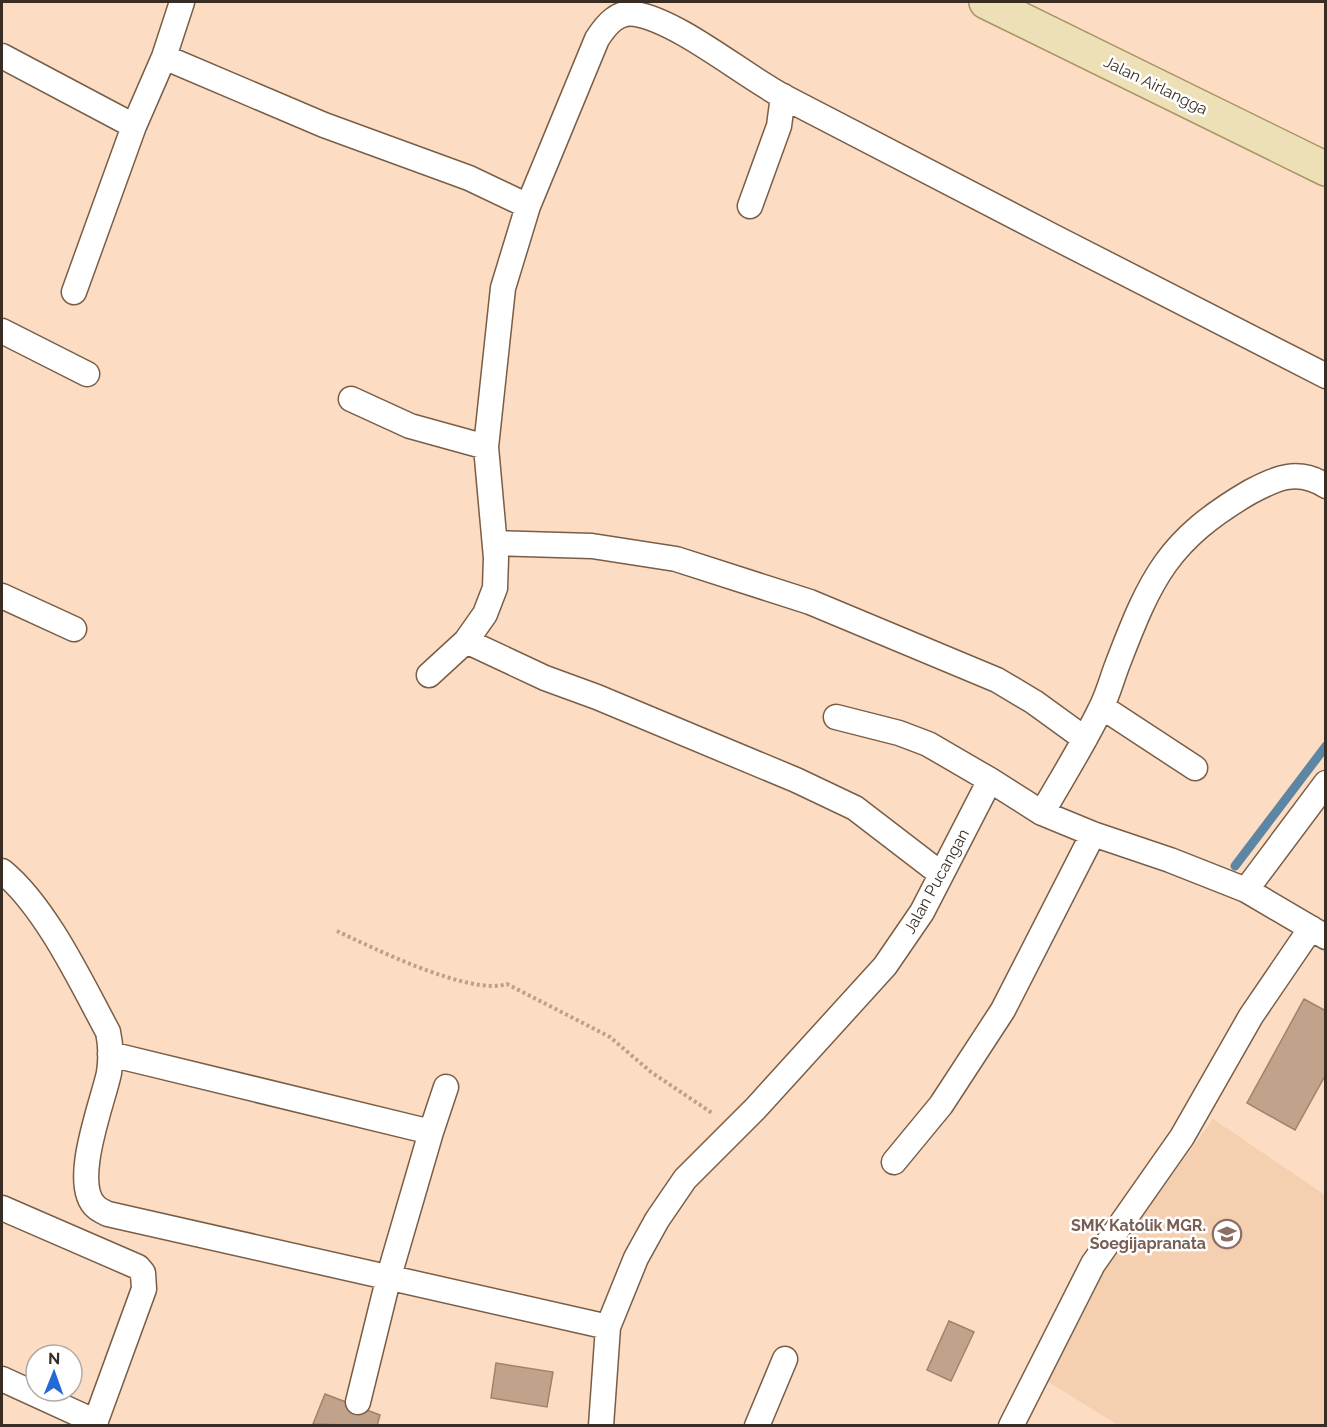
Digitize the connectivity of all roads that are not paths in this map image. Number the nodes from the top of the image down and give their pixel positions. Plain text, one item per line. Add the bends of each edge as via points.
1 (182, 2) edge
2 (986, 2) edge
3 (2, 56) edge
4 (164, 57) junction
5 (783, 96) junction
6 (134, 126) junction
7 (1326, 169) edge
8 (528, 206) junction
9 (750, 206) dead end
10 (74, 292) dead end
11 (2, 331) edge
12 (87, 374) dead end
13 (1326, 376) edge
14 (351, 399) dead end
15 (486, 447) junction
16 (1326, 486) edge
17 (495, 543) junction
18 (2, 596) edge
19 (74, 629) dead end
20 (466, 641) junction
21 (429, 675) dead end
22 (1102, 707) junction
23 (836, 717) dead end
24 (1084, 740) junction
25 (1195, 768) dead end
26 (990, 780) junction
27 (1326, 783) edge
28 (1042, 813) junction
29 (1093, 834) junction
30 (2, 872) edge
31 (942, 874) junction
32 (1246, 890) junction
33 (1318, 932) edge
34 (110, 1054) junction
35 (446, 1087) dead end
36 (430, 1132) junction
37 (894, 1162) dead end
38 (2, 1208) edge
39 (389, 1276) junction
40 (608, 1327) junction
41 (785, 1359) dead end
42 (2, 1379) edge
43 (358, 1402) dead end
44 (95, 1424) edge
45 (601, 1425) edge
46 (757, 1425) edge
47 (1011, 1425) edge

1 - 4 street
2 - 7 main road, Jalan Airlangga
3 - 6 street
4 - 6 street
4 - 8 street via 324,125 469,178
5 - 8 street via 650,18 633,13 620,16 607,23 597,39
5 - 9 street via 779,126
5 - 13 street
6 - 10 street
8 - 15 street via 503,288
11 - 12 street
14 - 15 street via 410,426
15 - 17 street
16 - 22 street via 1302,476 1272,480 1191,531 1149,585
17 - 20 street via 497,575 491,601
17 - 24 street via 592,546 676,559 810,602 997,680
18 - 19 street
20 - 21 street
20 - 31 street via 855,808
22 - 24 street
22 - 25 street
23 - 26 street via 928,744
24 - 28 street
26 - 28 street
26 - 31 street, Jalan Pucangan
27 - 32 street
28 - 29 street
29 - 32 street
29 - 37 street via 1003,1010 941,1105
30 - 34 street via 36,908 108,1032
31 - 40 street, Jalan Pucangan via 911,930 885,966 685,1179 636,1257
32 - 33 street
33 - 47 street via 1251,1016 1182,1137 1093,1264
34 - 36 street
34 - 39 street via 109,1073 88,1156 87,1186 95,1206 108,1214
35 - 36 street
36 - 39 street
38 - 44 street via 138,1267 143,1273 144,1289
39 - 40 street
39 - 43 street
40 - 45 street, Jalan Pucangan
41 - 46 street
42 - 44 street

